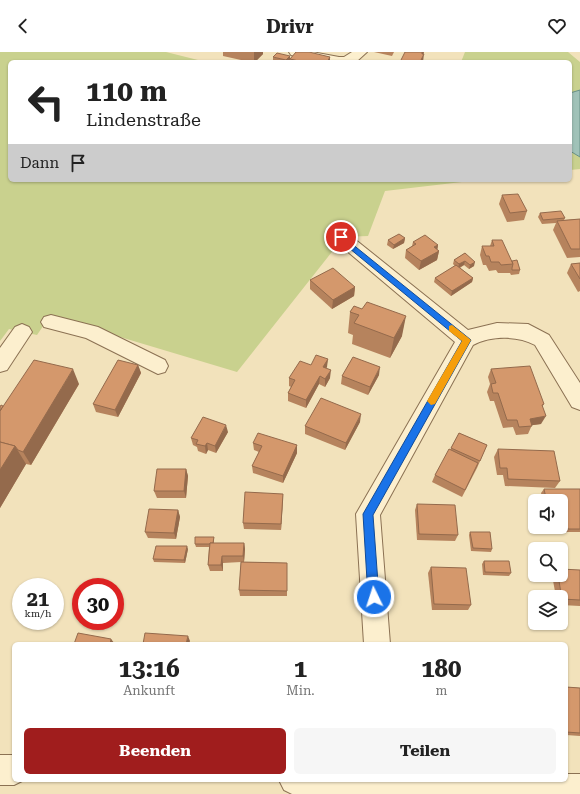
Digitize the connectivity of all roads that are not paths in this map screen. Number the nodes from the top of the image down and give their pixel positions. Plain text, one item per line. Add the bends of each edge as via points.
1 (296, 52) edge
2 (360, 52) edge
3 (331, 60) edge
4 (352, 60) edge
5 (341, 237) dead end
6 (51, 322) dead end
7 (22, 332) dead end
8 (466, 340) junction
9 (0, 364) edge
10 (158, 366) dead end
11 (580, 401) edge
12 (377, 642) edge
13 (0, 770) edge
14 (12, 770) edge
15 (325, 782) edge
16 (388, 786) edge
17 (580, 789) edge

1 - 3 street
2 - 4 street
5 - 8 street
6 - 10 street via 91,332
7 - 9 street
8 - 11 street via 478,334 497,331 528,332 542,340
8 - 12 street via 368,514
13 - 14 street
15 - 16 street
16 - 17 street

